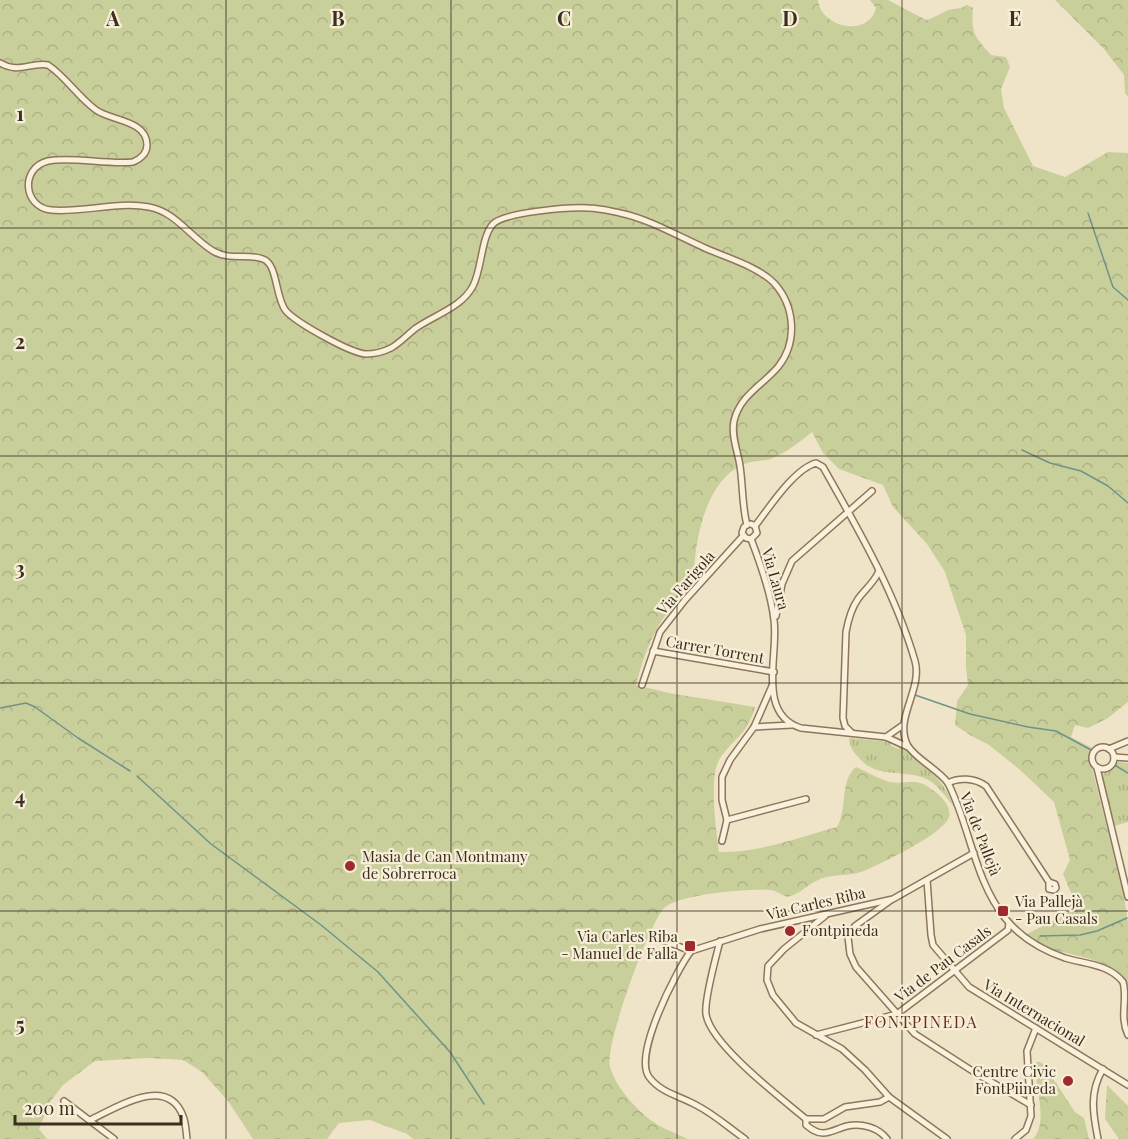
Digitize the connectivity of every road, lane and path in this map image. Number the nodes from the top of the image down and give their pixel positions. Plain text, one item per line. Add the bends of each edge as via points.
1 (0, 63) edge
2 (872, 490) dead end
3 (848, 510) junction
4 (747, 525) junction
5 (754, 526) junction
6 (743, 536) junction
7 (751, 539) junction
8 (879, 571) junction
9 (873, 584) junction
10 (886, 588) junction
11 (775, 623) junction
12 (653, 651) junction
13 (774, 672) junction
14 (642, 685) dead end
15 (773, 685) junction
16 (843, 718) junction
17 (793, 725) junction
18 (903, 725) junction
19 (754, 727) junction
20 (831, 731) junction
21 (852, 733) junction
22 (886, 737) junction
23 (1128, 741) edge
24 (910, 748) junction
25 (1109, 749) junction
26 (1114, 758) junction
27 (1128, 758) edge
28 (1097, 768) junction
29 (948, 783) junction
30 (806, 799) dead end
31 (727, 820) junction
32 (722, 841) dead end
33 (974, 853) junction
34 (927, 880) junction
35 (1049, 882) dead end
36 (1128, 897) edge
37 (893, 899) junction
38 (828, 914) junction
39 (1010, 923) junction
40 (657, 938) dead end
41 (720, 941) junction
42 (691, 951) junction
43 (955, 971) junction
44 (897, 1014) junction
45 (1036, 1028) junction
46 (816, 1035) junction
47 (1128, 1035) edge
48 (1103, 1069) junction
49 (1128, 1085) edge
50 (889, 1097) junction
51 (64, 1101) dead end
52 (1031, 1105) junction
53 (806, 1119) junction
54 (90, 1120) junction
55 (114, 1139) edge
56 (187, 1139) edge
57 (745, 1139) edge
58 (886, 1139) edge
59 (947, 1139) edge
60 (1015, 1139) edge
61 (1098, 1139) edge

1 - 4 street via 15,69 48,65 96,110 135,126 147,142 145,153 133,162 42,163 30,174 28,184 38,205 53,210 145,206 162,210 213,251 268,262 287,312 362,354 390,348 463,298 476,278 488,231 498,220 512,215 586,207 625,214 765,275 784,297 792,326 784,359 749,393 734,421
2 - 3 street
3 - 5 street via 816,463 790,482
3 - 8 street
3 - 11 street via 792,561 782,584
4 - 5 street
4 - 6 street
5 - 7 street via 757,533
6 - 7 street
6 - 12 street, Via Farigola via 685,600 660,632
7 - 11 street, Via Laura
8 - 9 street
8 - 10 street
9 - 10 street
9 - 16 street via 857,600 848,620
10 - 18 street via 916,668 916,685
11 - 13 street, Via Laura
12 - 13 street, Carrer Torrent
12 - 14 street, Via Farigola
13 - 15 street, Via Laura
15 - 17 street, Via Laura via 780,713
15 - 19 street
16 - 20 street
16 - 21 street
17 - 19 street, Via de Pallejà
17 - 20 street, Via de Pallejà
18 - 22 street
18 - 24 street
19 - 31 street via 729,760 722,777
20 - 21 street, Via de Pallejà
21 - 22 street, Via de Pallejà
22 - 24 street, Via de Pallejà
23 - 25 street
24 - 29 street, Via de Pallejà
25 - 26 street
25 - 28 street via 1100,748 1093,753 1092,761
26 - 27 street
26 - 28 street via 1110,767
28 - 36 street
29 - 33 street, Via de Pallejà
29 - 35 street via 959,779 986,786
30 - 31 street
31 - 32 street
33 - 34 street, Via Carles Riba
33 - 39 street, Via de Pallejà via 994,900
34 - 37 street, Via Carles Riba
34 - 43 street, Via Internacional via 933,945
37 - 38 street, Via Carles Riba
37 - 44 street via 855,926 848,937 856,967
38 - 41 street, Via Carles Riba
38 - 46 street via 768,966 767,980 773,995 796,1023
39 - 43 street, Via de Pau Casals via 1008,930
39 - 47 street, Via de Pallejà via 1049,952 1103,968 1120,979 1127,990 1124,1020
40 - 42 street
41 - 42 street, Via Carles Riba
41 - 53 street via 706,1012 709,1024 728,1049
42 - 57 street via 668,989 652,1032 646,1070 665,1091 696,1105
43 - 44 street, Via de Pau Casals
43 - 45 street, Via Internacional via 969,987
44 - 46 street, Via de Pau Casals
44 - 52 street via 915,1034
45 - 48 street, Via Internacional
45 - 52 street via 1027,1051
46 - 50 street via 842,1049
48 - 49 street, Via Internacional
48 - 61 street via 1093,1096
50 - 53 street via 845,1107 824,1119
50 - 59 street
51 - 54 street
52 - 60 street via 1026,1130
53 - 58 street via 806,1125 822,1133 860,1125 874,1129
54 - 55 street
54 - 56 street via 135,1098 157,1094 178,1107

